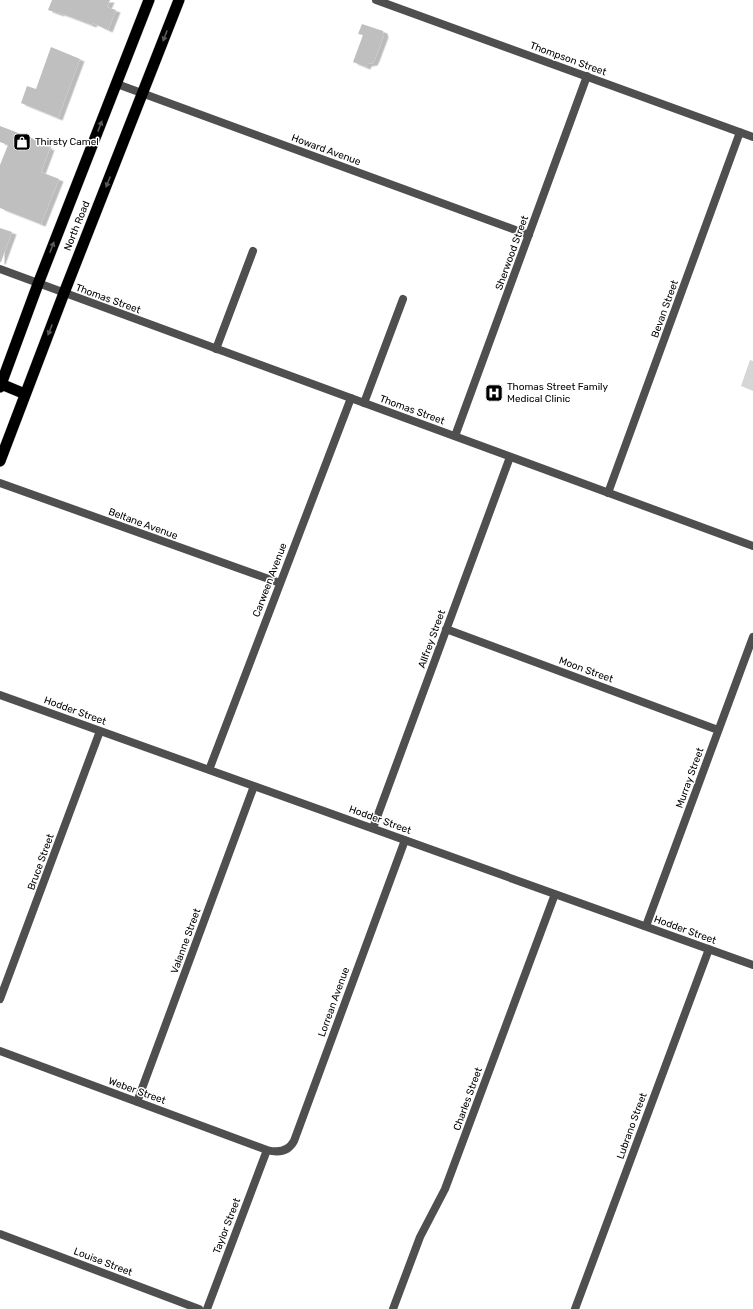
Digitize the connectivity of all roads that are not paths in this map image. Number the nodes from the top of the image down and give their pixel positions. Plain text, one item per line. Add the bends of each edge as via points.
1 (149, 0) edge
2 (179, 0) edge
3 (376, 0) edge
4 (587, 76) junction
5 (117, 84) junction
6 (143, 94) junction
7 (740, 132) junction
8 (753, 137) edge
9 (529, 235) junction
10 (253, 251) dead end
11 (0, 269) edge
12 (38, 284) junction
13 (64, 293) junction
14 (403, 299) dead end
15 (216, 349) junction
16 (0, 386) edge
17 (25, 394) junction
18 (351, 398) junction
19 (364, 403) junction
20 (455, 436) junction
21 (510, 457) junction
22 (0, 461) edge
23 (0, 483) edge
24 (608, 493) junction
25 (753, 546) edge
26 (280, 583) junction
27 (446, 629) junction
28 (753, 637) edge
29 (0, 695) edge
30 (718, 730) junction
31 (100, 731) junction
32 (209, 770) junction
33 (254, 786) junction
34 (373, 828) junction
35 (405, 840) junction
36 (555, 894) junction
37 (646, 926) junction
38 (709, 949) junction
39 (753, 965) edge
40 (0, 1000) edge
41 (0, 1051) edge
42 (137, 1102) junction
43 (267, 1150) junction
44 (0, 1234) edge
45 (199, 1309) edge
46 (207, 1309) edge
47 (393, 1309) edge
48 (575, 1309) edge

1 - 5 highway, North Road
2 -> 6 highway, North Road
3 - 4 street, Thompson Street
4 - 7 street, Thompson Street
4 - 9 street, Sherwood Street
5 - 6 street, Howard Avenue
12 -> 5 highway, North Road
6 - 9 street, Howard Avenue
6 -> 13 highway, North Road
7 - 8 street, Thompson Street
7 - 24 street, Bevan Street
9 - 20 street, Sherwood Street
10 - 15 street
11 - 12 street, Thomas Street
12 - 13 street, Thomas Street
12 - 16 highway, North Road
13 - 15 street, Thomas Street
13 -> 17 highway, North Road
14 - 19 street
15 - 18 street, Thomas Street
16 - 17 highway
17 - 22 highway, North Road
18 - 19 street, Thomas Street
18 - 26 street, Carween Avenue
19 - 20 street, Thomas Street
20 - 21 street, Thomas Street
21 - 24 street, Thomas Street
21 - 27 street, Allfrey Street
23 - 26 street, Beltane Avenue
24 - 25 street, Thomas Street
26 - 32 street, Carween Avenue
27 - 30 street, Moon Street
27 - 34 street, Allfrey Street
28 - 30 street, Murray Street
29 - 31 street, Hodder Street
30 - 37 street, Murray Street
31 - 32 street, Hodder Street
31 - 40 street, Bruce Street
32 - 33 street, Hodder Street
33 - 34 street, Hodder Street
33 - 42 street, Valanne Street
34 - 35 street, Hodder Street
35 - 36 street, Hodder Street
35 - 43 street, Lorrean Avenue via 294,1141 290,1147 280,1152
36 - 37 street, Hodder Street
36 - 47 street, Charles Street via 445,1189 420,1238
37 - 38 street, Hodder Street
38 - 39 street, Hodder Street
38 - 48 street, Lubrano Street
41 - 42 street, Weber Street
42 - 43 street, Weber Street
43 - 46 street, Taylor Street
44 - 45 street, Louise Street

